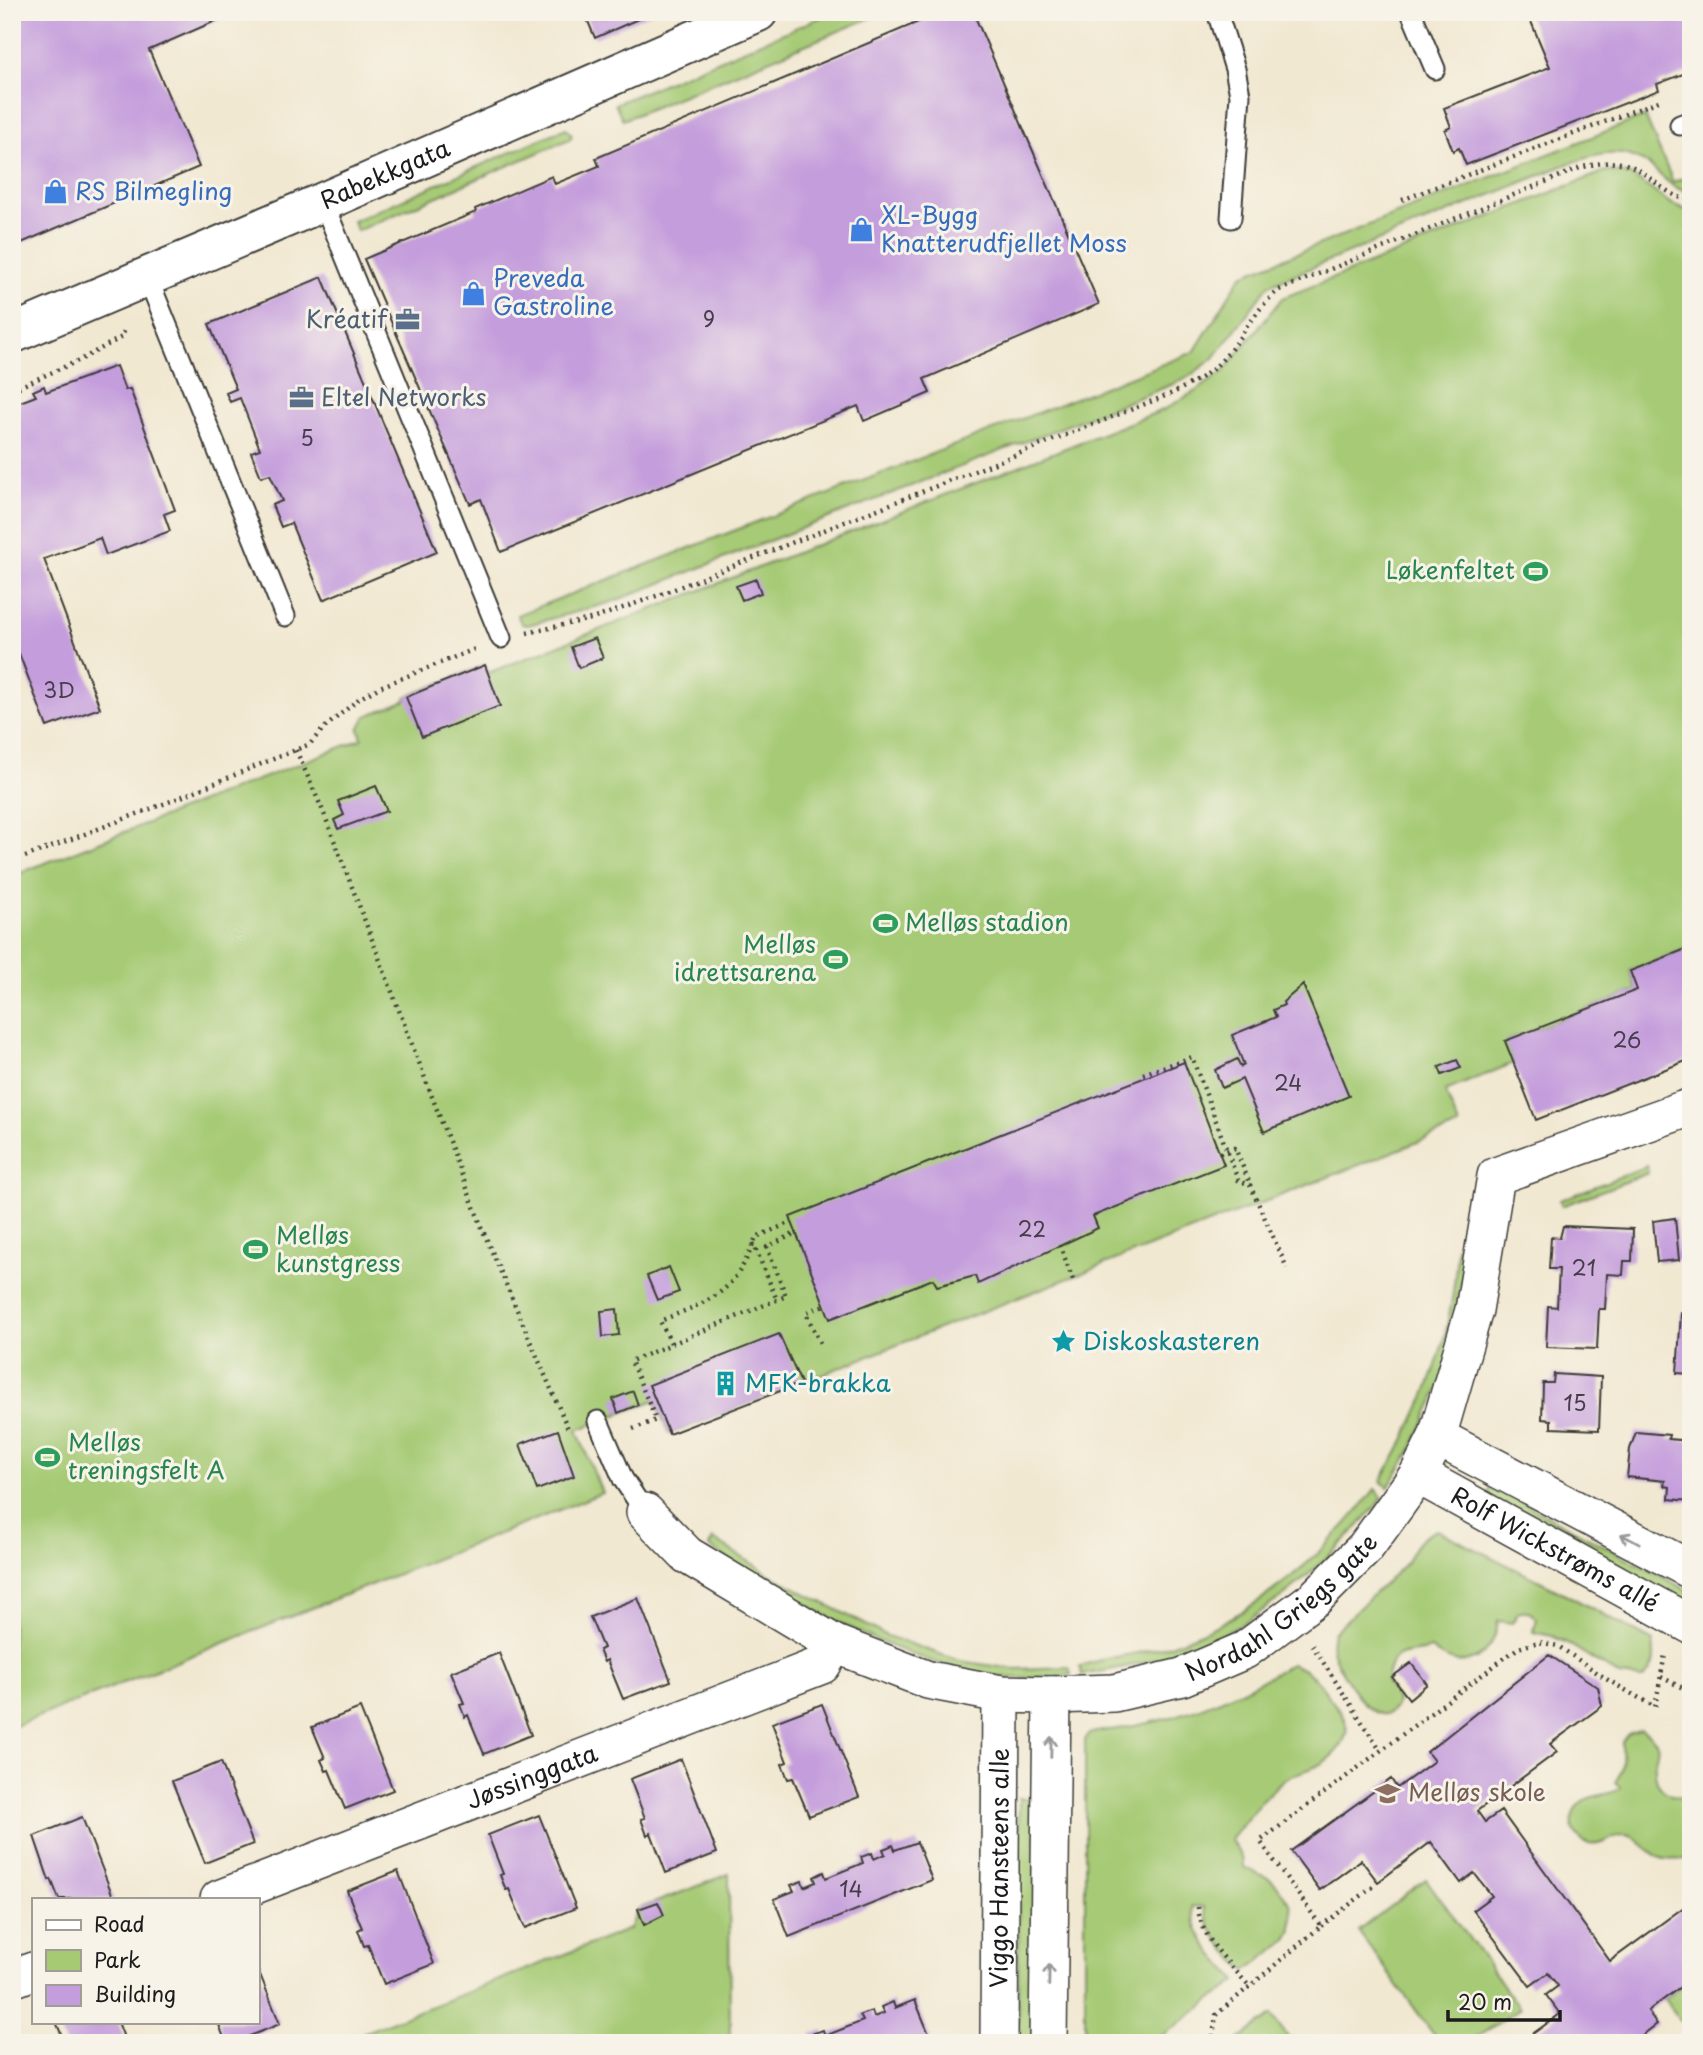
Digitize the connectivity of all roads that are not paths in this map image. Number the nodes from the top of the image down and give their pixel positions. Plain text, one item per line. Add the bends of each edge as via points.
1 (758, 12) edge
2 (1217, 12) edge
3 (1411, 12) edge
4 (1435, 69) dead end
5 (323, 202) junction
6 (1231, 218) dead end
7 (147, 276) junction
8 (12, 334) edge
9 (285, 616) dead end
10 (501, 638) road end
11 (1691, 1107) edge
12 (598, 1421) dead end
13 (1437, 1437) junction
14 (1418, 1475) junction
15 (645, 1512) joint
16 (1691, 1570) edge
17 (1691, 1625) edge
18 (835, 1644) junction
19 (1001, 1694) junction
20 (1052, 1695) junction
21 (222, 1898) edge
22 (32, 1971) edge
23 (12, 1979) edge
24 (999, 2043) edge
25 (1048, 2043) edge

1 - 5 street, Rabekkgata
2 - 6 lane via 1240,94
3 - 4 lane
5 - 7 street, Rabekkgata
5 - 10 lane
7 - 8 street, Rabekkgata
7 - 9 lane
11 - 13 street, Nordahl Griegs gate via 1496,1176 1474,1310
12 - 15 lane via 623,1479
13 - 14 street, Nordahl Griegs gate
16 -> 13 street, Rolf Wickstrøms allé
14 - 17 street, Rolf Wickstrøms allé
14 - 20 street, Nordahl Griegs gate via 1356,1556 1315,1598 1245,1650 1182,1677 1114,1693
15 - 18 street, Nordahl Griegs gate via 687,1555
18 - 19 street, Nordahl Griegs gate via 928,1680
18 - 21 street, Jøssinggata via 822,1665
19 - 20 street, Nordahl Griegs gate
19 - 24 street, Viggo Hansteens alle
25 -> 20 street, Viggo Hansteens alle
22 - 23 street

